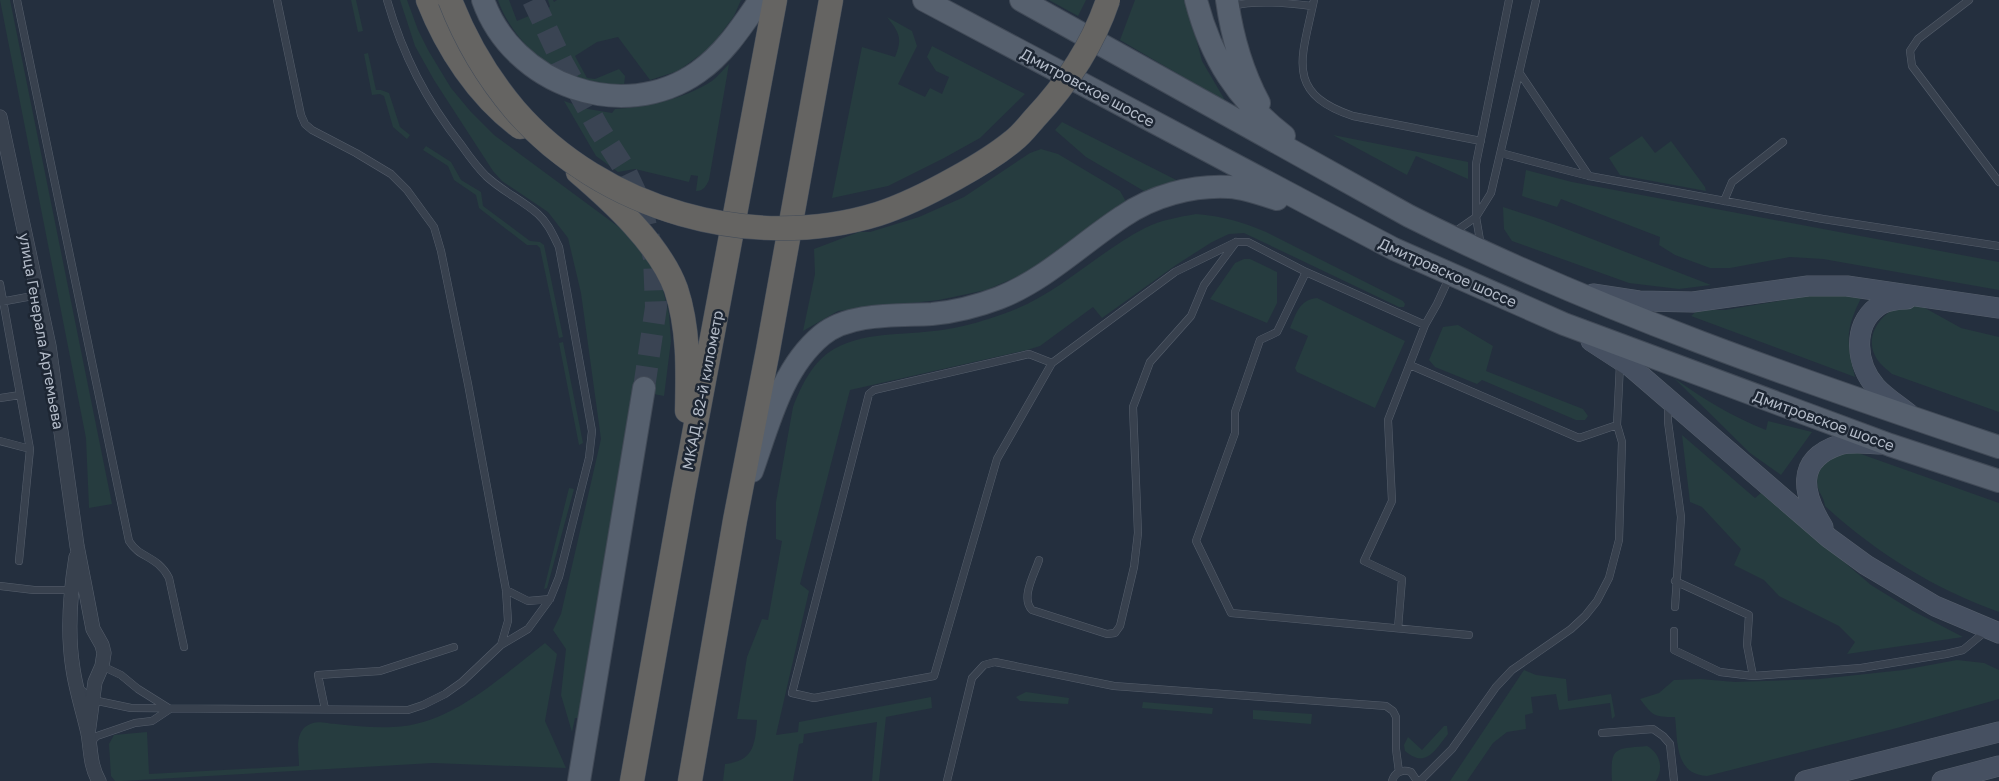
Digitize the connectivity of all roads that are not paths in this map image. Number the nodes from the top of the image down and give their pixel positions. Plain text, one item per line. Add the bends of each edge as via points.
1 (17, 0) edge
2 (277, 0) edge
3 (387, 0) edge
4 (428, 0) edge
5 (450, 0) edge
6 (483, 0) edge
7 (760, 0) edge
8 (775, 0) edge
9 (831, 0) edge
10 (924, 0) edge
11 (1022, 0) edge
12 (1108, 0) edge
13 (1196, 0) edge
14 (1509, 0) edge
15 (1536, 0) edge
16 (1969, 0) edge
17 (1313, 3) edge
18 (1228, 4) edge
19 (1519, 72) junction
20 (0, 117) edge
21 (1273, 128) junction
22 (1481, 141) junction
23 (1783, 142) dead end
24 (1501, 153) junction
25 (1321, 167) junction
26 (1588, 176) junction
27 (1999, 182) edge
28 (1724, 200) junction
29 (1476, 217) junction
30 (1335, 218) junction
31 (1449, 236) junction
32 (1236, 242) junction
33 (1999, 246) edge
34 (1482, 251) junction
35 (1306, 272) junction
36 (1450, 275) junction
37 (0, 284) edge
38 (1576, 292) junction
39 (38, 296) junction
40 (1928, 297) junction
41 (2, 302) edge
42 (1999, 308) edge
43 (1564, 324) junction
44 (1425, 325) junction
45 (1620, 358) junction
46 (1052, 363) junction
47 (1410, 365) junction
48 (644, 388) tunnel mouth
49 (20, 395) junction
50 (0, 398) edge
51 (1668, 399) junction
52 (1916, 420) junction
53 (1618, 425) junction
54 (0, 441) edge
55 (1890, 445) junction
56 (1999, 447) edge
57 (30, 449) junction
58 (1999, 481) edge
59 (685, 482) junction
60 (735, 520) junction
61 (1829, 538) junction
62 (77, 546) junction
63 (1039, 560) dead end
64 (19, 561) dead end
65 (1675, 581) junction
66 (0, 586) edge
67 (85, 587) junction
68 (71, 590) junction
69 (506, 590) junction
70 (550, 599) junction
71 (1675, 607) dead end
72 (1398, 628) junction
73 (93, 629) junction
74 (1674, 632) dead end
75 (1469, 635) dead end
76 (1995, 636) edge
77 (70, 642) junction
78 (501, 645) junction
79 (454, 646) dead end
80 (184, 647) dead end
81 (73, 668) junction
82 (100, 670) junction
83 (1753, 676) junction
84 (76, 684) junction
85 (93, 700) junction
86 (170, 709) junction
87 (325, 710) junction
88 (1998, 732) edge
89 (1602, 733) dead end
90 (89, 739) junction
91 (91, 760) junction
92 (1999, 766) edge
93 (1399, 772) junction
94 (85, 781) edge
95 (99, 781) edge
96 (578, 781) edge
97 (632, 781) edge
98 (690, 781) edge
99 (947, 781) edge
100 (1392, 781) edge
101 (1419, 781) edge
102 (1674, 781) edge
103 (1805, 781) edge
104 (1942, 781) edge

1 - 80 lane via 129,541 134,548 154,559 169,578
2 - 69 lane via 305,124 391,174 434,227
3 - 70 lane via 396,33 410,64 442,120 484,174 538,214 558,247 592,431 560,577
4 - 59 highway via 464,67 490,100 588,181 631,221 658,255 675,288 683,320 688,367
5 - 12 highway, bridge via 473,47 514,109 575,164 607,183 664,209 696,219 750,228 809,226 877,214 931,192 979,165 1015,140 1048,104 1078,65 1102,19
6 - 7 main road via 504,40 530,66 562,84 593,94 623,96 653,93 699,72 730,42
8 - 59 highway, МКАД, 82-й километр
9 - 60 highway
10 - 30 main road, Дмитровское шоссе
11 - 25 main road, Дмитровское шоссе
13 - 21 main road via 1228,79
14 - 22 lane
15 - 19 lane
16 - 27 lane via 1918,39 1910,51 1912,66
17 - 18 lane
17 - 22 lane via 1302,65 1304,80 1318,100 1353,116
18 - 21 main road via 1244,74
19 - 24 lane
19 - 26 lane
20 - 39 street, улица Генерала Артемьева
21 - 25 main road
22 - 29 lane via 1476,164
23 - 28 lane via 1732,182
24 - 26 lane
24 - 29 lane via 1491,192
25 - 31 main road, Дмитровское шоссе
26 - 28 lane
28 - 33 lane via 1823,220
29 - 31 lane
29 - 34 lane
30 - 36 main road, Дмитровское шоссе
30 - 60 main road via 1257,192 1230,187 1194,189 1156,198 1123,216 1036,280 999,297 934,314 878,316 845,323 824,333 804,352 787,378
31 - 34 main road, Дмитровское шоссе
32 - 35 lane via 1248,242
32 - 46 lane via 1175,272
32 - 63 lane via 1204,285 1191,316 1150,362 1132,407 1138,533 1134,567 1120,626 1115,634 1027,606 1026,598
34 - 38 main road, Дмитровское шоссе
35 - 44 lane
35 - 72 lane via 1277,332 1260,340 1234,412 1235,433 1196,541 1230,613
36 - 43 main road, Дмитровское шоссе
36 - 44 lane
37 - 41 lane
38 - 40 main road via 1639,301 1693,302 1808,286 1847,286
38 - 52 main road, Дмитровское шоссе via 1686,338
39 - 41 lane
39 - 62 street, улица Генерала Артемьева via 49,346
40 - 42 main road
40 - 52 main road via 1898,299 1879,305 1867,316 1859,354 1875,386
41 - 49 lane
43 - 45 main road
43 - 55 main road, Дмитровское шоссе
44 - 47 lane
45 - 51 main road
45 - 53 lane
46 - 46 lane via 1029,354 874,390 869,394 792,693 814,698 934,676 997,459
47 - 53 lane via 1579,438
47 - 72 lane via 1388,420 1392,501 1364,561 1402,579
48 - 96 main road
49 - 50 lane
49 - 57 lane
51 - 61 main road
51 - 65 lane via 1668,422 1681,517
52 - 56 main road, Дмитровское шоссе
53 - 101 lane via 1622,442 1619,540 1609,578 1597,601 1571,629 1512,670 1452,749
54 - 57 lane
55 - 58 main road, Дмитровское шоссе
55 - 61 main road via 1841,444 1821,454 1810,466 1807,493
57 - 64 lane
59 - 97 highway, МКАД, 82-й километр
60 - 98 highway
61 - 76 main road via 1893,582
62 - 67 street, улица Генерала Артемьева
62 - 68 street, улица Генерала Артемьева
65 - 71 lane
65 - 83 lane via 1749,615 1746,645
66 - 68 lane
67 - 68 lane
67 - 73 street, улица Генерала Артемьева
68 - 77 street, улица Генерала Артемьева
69 - 70 lane via 528,601
69 - 78 lane via 508,621
70 - 78 lane via 528,629
72 - 75 lane
73 - 77 street via 84,631
73 - 82 street, улица Генерала Артемьева via 104,653
74 - 83 lane via 1674,650 1720,672
76 - 83 lane via 1946,654 1861,668
77 - 81 street, улица Генерала Артемьева
78 - 87 lane via 462,682 423,705 393,712
79 - 87 lane via 380,671 318,675
81 - 82 street via 89,674
81 - 84 street, улица Генерала Артемьева
82 - 85 street, улица Генерала Артемьева
82 - 86 lane via 121,675
84 - 85 lane
84 - 90 street, улица Генерала Артемьева
85 - 86 lane via 131,708
85 - 90 street, улица Генерала Артемьева
86 - 87 lane
86 - 90 lane via 152,721 135,723
88 - 103 main road
89 - 102 lane via 1653,730 1662,736 1670,744
90 - 91 street, улица Генерала Артемьева
91 - 94 street
91 - 95 street
92 - 104 main road
93 - 99 lane via 1396,717 1386,706 1114,686 995,662 984,665 972,678
93 - 100 lane
93 - 101 lane via 1411,772

